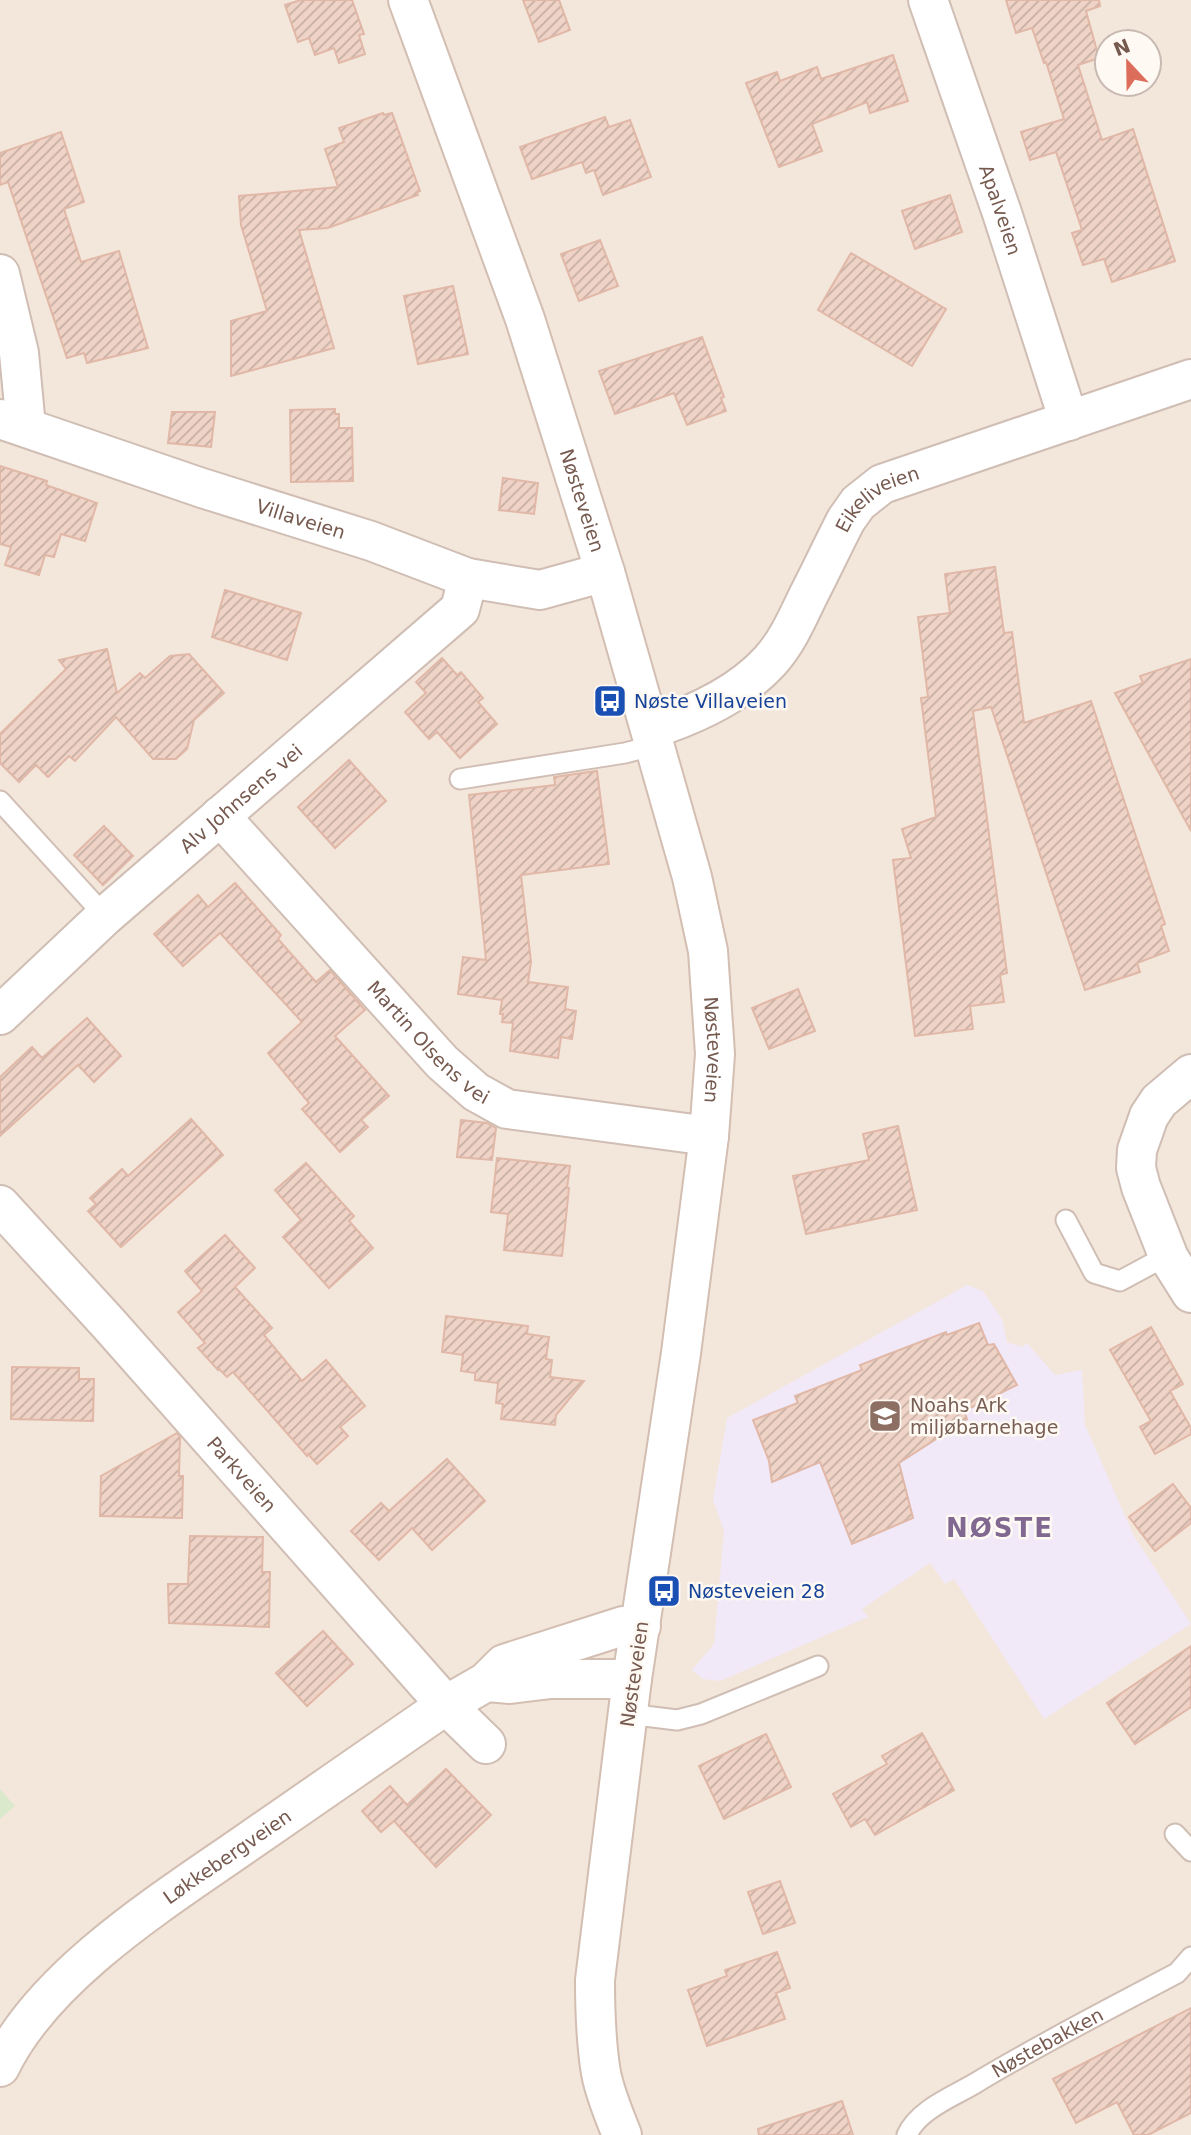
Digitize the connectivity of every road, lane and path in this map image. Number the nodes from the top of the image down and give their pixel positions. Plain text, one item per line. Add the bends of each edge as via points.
1 (408, 0) edge
2 (928, 0) edge
3 (0, 274) edge
4 (1191, 379) edge
5 (1069, 421) junction
6 (13, 423) edge
7 (605, 572) junction
8 (468, 578) junction
9 (653, 737) junction
10 (460, 779) dead end
11 (0, 801) edge
12 (220, 816) junction
13 (105, 916) junction
14 (0, 1015) edge
15 (1191, 1074) edge
16 (709, 1136) junction
17 (0, 1205) edge
18 (1066, 1220) dead end
19 (1168, 1255) junction
20 (1191, 1293) edge
21 (640, 1626) junction
22 (818, 1667) dead end
23 (485, 1682) junction
24 (630, 1697) junction
25 (446, 1705) junction
26 (486, 1744) dead end
27 (1175, 1834) dead end
28 (1191, 1852) edge
29 (1191, 1957) edge
30 (0, 2067) edge
31 (622, 2135) edge
32 (906, 2135) edge

1 - 7 street, Nøsteveien via 525,319
2 - 5 street, Apalveien
3 - 6 street via 19,353
4 - 5 street, Eikeliveien
5 - 9 street, Eikeliveien via 899,477 870,492 846,520 789,635 771,659 717,701
6 - 8 street, Villaveien via 371,541
7 - 8 street, Villaveien via 540,590
7 - 9 street, Nøsteveien
8 - 12 street, Alv Johnsens vei via 460,609
9 - 10 lane via 625,753
9 - 16 street, Nøsteveien via 696,890 708,951 715,1054
11 - 13 lane
12 - 13 street, Alv Johnsens vei
12 - 16 street, Martin Olsens vei via 475,1093 507,1109
13 - 14 street, Alv Johnsens vei
15 - 19 street via 1159,1101 1137,1150 1141,1187
16 - 21 street, Nøsteveien
17 - 25 street, Parkveien
18 - 19 lane via 1094,1273 1120,1281
19 - 20 street
21 - 23 street, Løkkebergveien via 622,1626 504,1664
21 - 24 street, Nøsteveien
22 - 24 lane via 677,1720
23 - 24 street via 551,1679
23 - 25 street, Løkkebergveien
24 - 31 street, Nøsteveien via 595,1980 601,2072
25 - 26 street, Parkveien
25 - 30 street, Løkkebergveien via 113,1938 58,1989 26,2026
27 - 28 lane
29 - 32 lane, Nøstebakken via 1177,1973 1024,2053 926,2113

